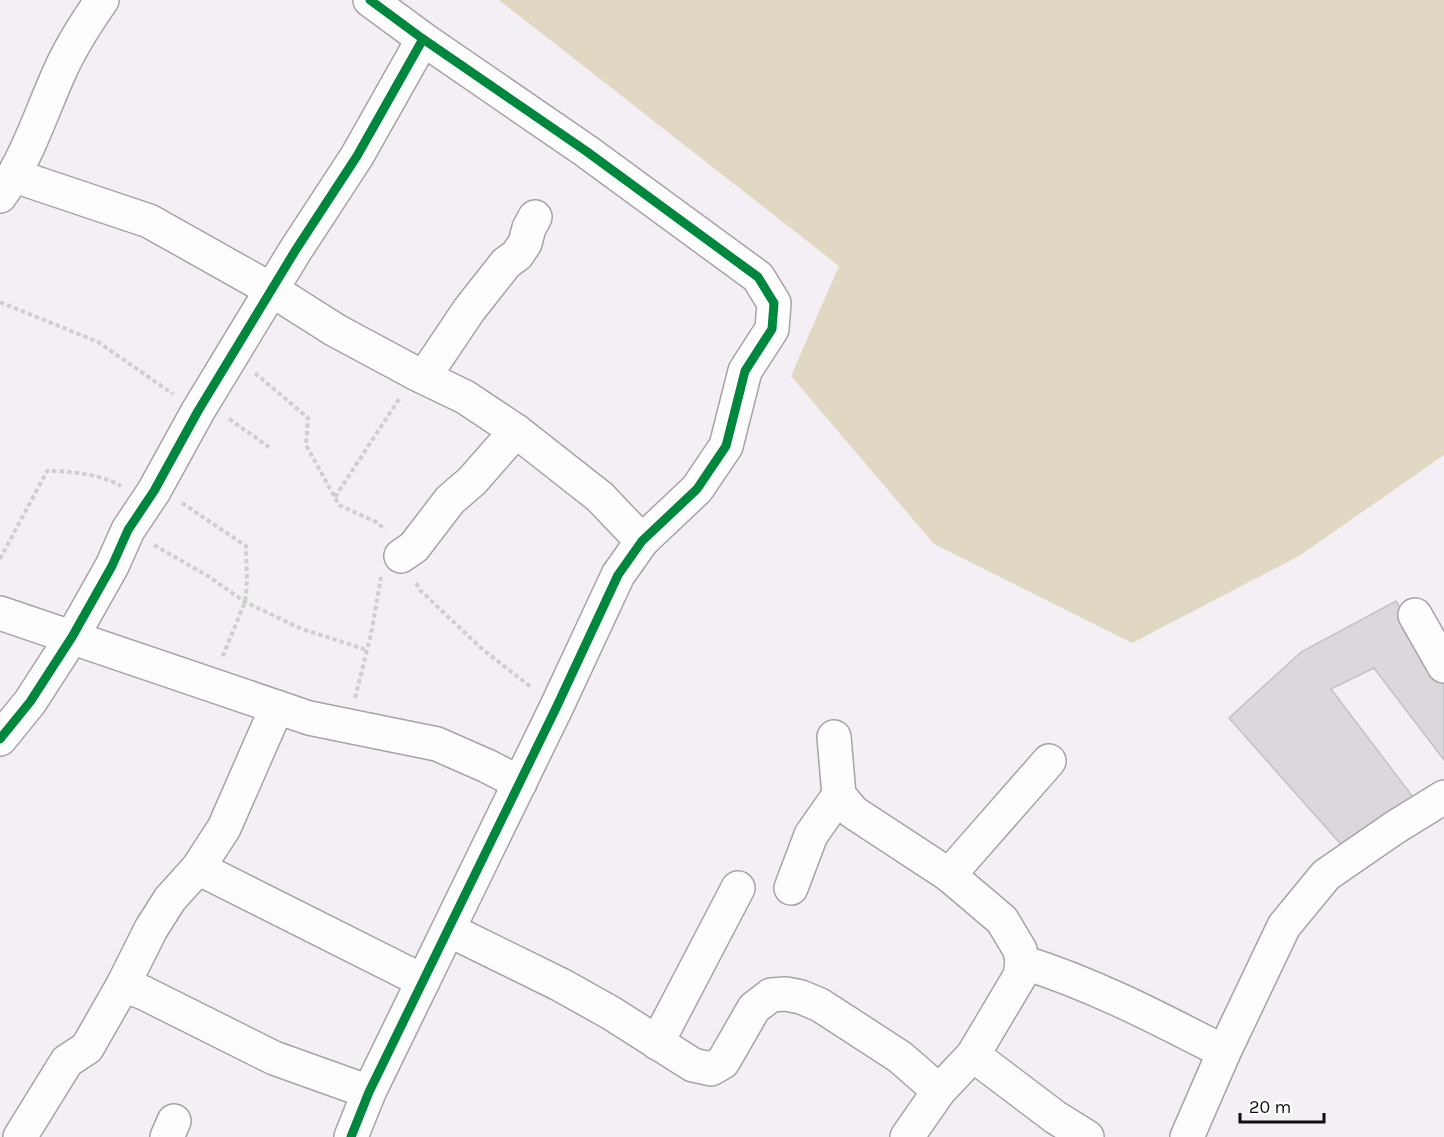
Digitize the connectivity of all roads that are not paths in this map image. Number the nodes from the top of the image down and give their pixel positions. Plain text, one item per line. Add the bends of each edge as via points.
1 (102, 0) edge
2 (370, 0) edge
3 (423, 39) junction
4 (7, 186) edge
5 (535, 217) dead end
6 (272, 290) junction
7 (420, 375) junction
8 (516, 431) junction
9 (642, 541) junction
10 (401, 556) road end
11 (0, 613) edge
12 (1415, 615) dead end
13 (72, 637) junction
14 (1444, 666) edge
15 (277, 707) junction
16 (834, 737) dead end
17 (0, 740) edge
18 (1049, 761) dead end
19 (520, 783) junction
20 (839, 795) junction
21 (1444, 797) edge
22 (198, 868) junction
23 (949, 875) junction
24 (738, 888) dead end
25 (791, 888) dead end
26 (448, 930) junction
27 (1022, 962) junction
28 (423, 981) junction
29 (123, 985) junction
30 (657, 1043) junction
31 (1224, 1052) junction
32 (973, 1055) junction
33 (939, 1091) junction
34 (369, 1092) junction
35 (20, 1137) edge
36 (351, 1137) edge
37 (907, 1137) edge
38 (1087, 1137) edge
39 (1187, 1137) edge

1 - 4 street via 78,34
2 - 3 street
3 - 6 street via 357,156
3 - 9 street via 586,151 758,277 774,303 772,329 745,371 726,446 697,489
4 - 6 street via 149,221
5 - 7 street via 517,255 506,263
6 - 7 street via 335,330
6 - 13 street via 128,530
7 - 8 street via 465,397
8 - 9 street via 600,498
8 - 10 street via 472,482 450,500 414,547
9 - 19 street via 618,575
11 - 13 street
12 - 14 street
13 - 15 street
13 - 17 street
15 - 19 street via 309,718 437,744
15 - 22 street via 225,828
16 - 20 street
18 - 23 street
19 - 26 street
20 - 23 street via 853,812
20 - 25 street via 811,836
21 - 31 street via 1326,875 1284,926
22 - 28 street
22 - 29 street via 170,899
23 - 27 street via 1002,920 1020,950
24 - 30 street
26 - 28 street
26 - 30 street via 572,991
27 - 31 street via 1115,996
27 - 32 street via 1020,976
28 - 34 street
29 - 34 street via 274,1058
29 - 35 street via 87,1048 67,1061
30 - 33 street via 693,1065 711,1069 723,1062 754,1008 771,995 786,994 820,1005 900,1057
31 - 39 street
32 - 33 street
32 - 38 street
33 - 37 street
34 - 36 street

